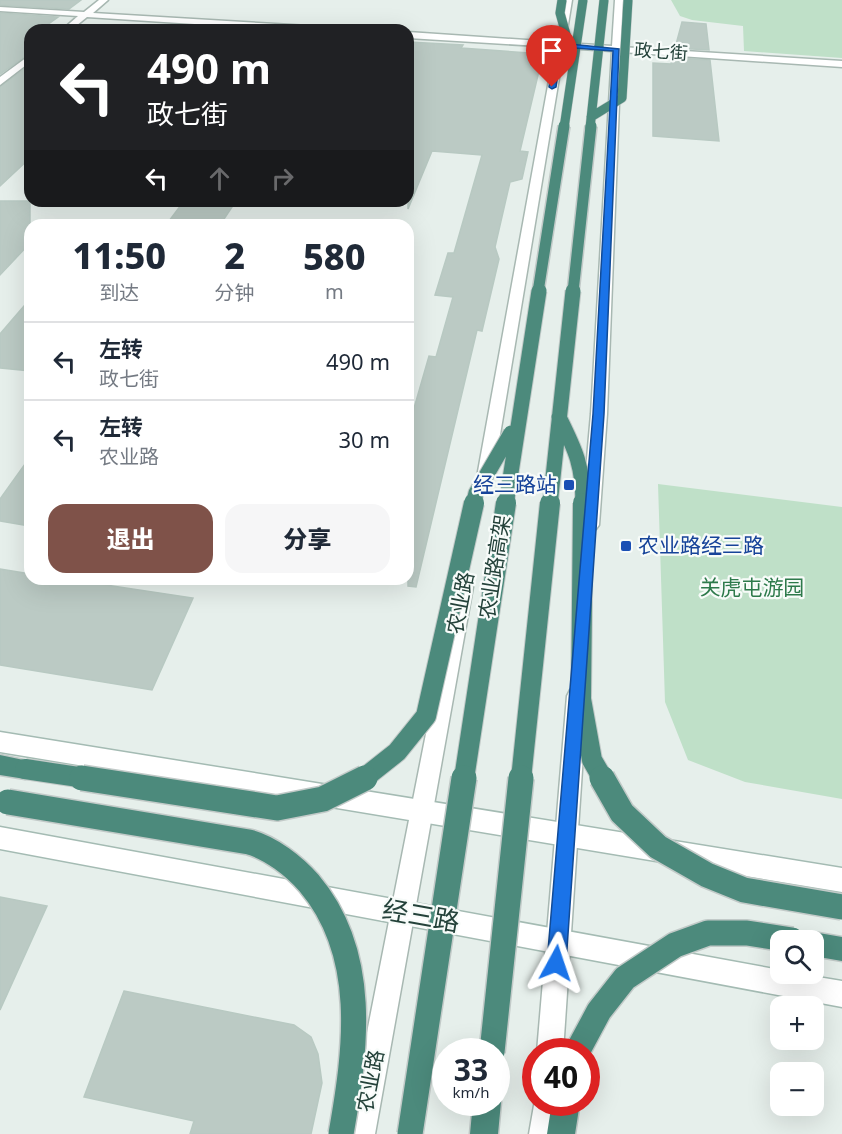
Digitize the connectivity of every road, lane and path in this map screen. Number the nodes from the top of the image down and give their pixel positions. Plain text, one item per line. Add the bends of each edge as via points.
1 (104, 0) edge
2 (562, 0) edge
3 (568, 0) edge
4 (583, 0) edge
5 (604, 0) edge
6 (619, 0) edge
7 (628, 0) edge
8 (0, 9) edge
9 (86, 14) junction
10 (74, 24) edge
11 (236, 24) edge
12 (414, 35) edge
13 (559, 45) junction
14 (616, 49) junction
15 (573, 62) junction
16 (24, 63) edge
17 (842, 64) edge
18 (0, 82) edge
19 (591, 117) junction
20 (558, 416) junction
21 (517, 424) junction
22 (0, 742) edge
23 (0, 765) edge
24 (4, 801) edge
25 (422, 811) junction
26 (566, 835) junction
27 (0, 838) edge
28 (842, 880) edge
29 (842, 907) edge
30 (403, 912) junction
31 (770, 937) edge
32 (558, 941) junction
33 (824, 946) edge
34 (842, 949) edge
35 (842, 994) edge
36 (493, 1038) edge
37 (551, 1038) edge
38 (585, 1038) edge
39 (486, 1116) edge
40 (545, 1116) edge
41 (564, 1116) edge
42 (341, 1134) edge
43 (361, 1134) edge
44 (410, 1134) edge
45 (484, 1134) edge
46 (543, 1134) edge
47 (561, 1134) edge

1 - 9 street
2 - 15 highway, bridge via 560,13
3 - 13 street, 农业路
4 - 15 highway, 农业路高架, bridge
5 - 19 highway, bridge
6 - 14 street
7 - 19 highway, bridge via 622,98
8 - 9 street
9 - 10 street
9 - 11 street
12 - 13 street, 政七街
13 - 14 street, 政七街
13 - 25 street, 农业路 via 499,403
14 - 17 street, 政七街
14 - 26 street via 599,414
15 - 21 highway, 农业路高架, bridge
16 - 18 street
19 - 20 highway, bridge
20 - 29 highway, bridge via 583,474 580,699 592,760 622,813 658,847 707,875 744,890
20 - 36 highway, bridge
21 - 23 highway, bridge via 476,494 426,716 407,744 380,769 340,794 277,808
21 - 44 highway, 农业路高架, bridge
22 - 25 street
24 - 42 highway, bridge via 261,846 301,873 333,914 348,952 354,1016
25 - 26 street
25 - 30 street, 农业路
26 - 28 street
26 - 32 street
27 - 30 street, 经三路
30 - 32 street, 经三路
30 - 43 street, 农业路
31 - 38 highway, bridge via 708,933 675,945 625,978 598,1011
32 - 35 street, 经三路
32 - 37 street
33 - 34 highway
39 - 45 highway
40 - 46 street
41 - 47 highway

